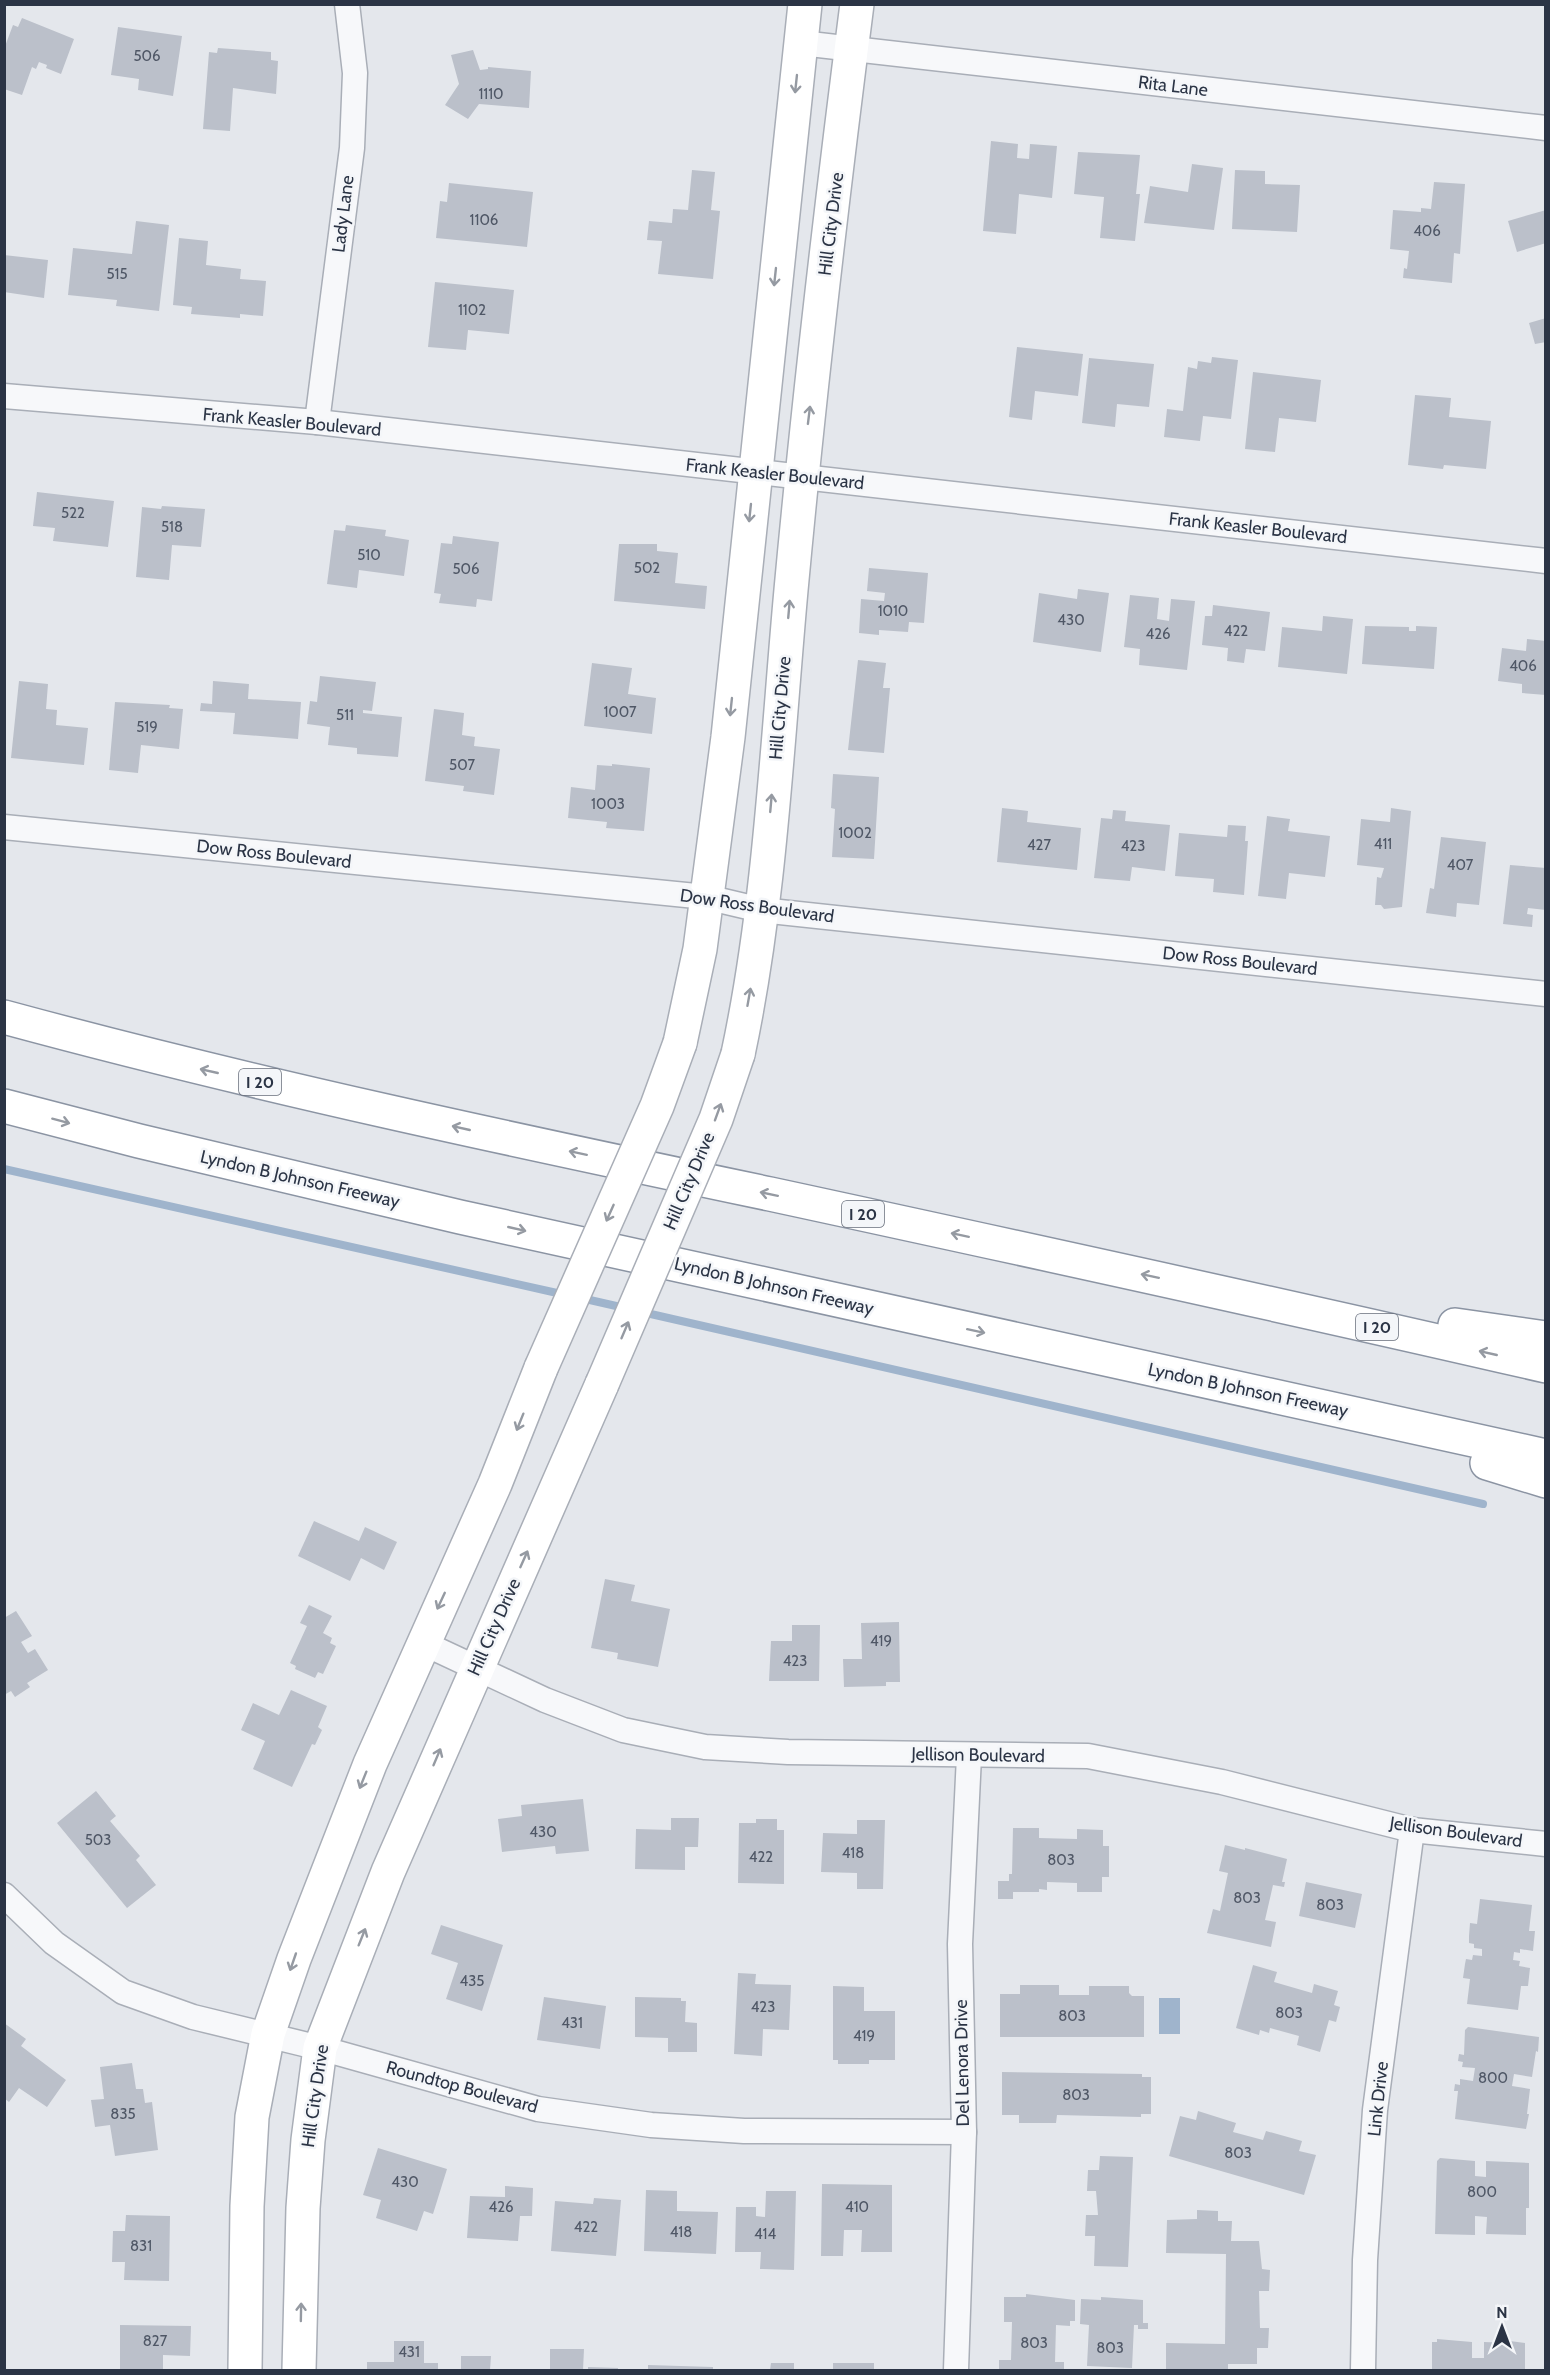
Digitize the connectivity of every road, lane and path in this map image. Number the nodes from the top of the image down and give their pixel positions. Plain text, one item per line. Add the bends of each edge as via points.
1 (347, 4) edge
2 (805, 4) edge
3 (858, 4) edge
4 (801, 43) junction
5 (852, 49) junction
6 (1545, 128) edge
7 (4, 396) edge
8 (317, 422) junction
9 (754, 472) junction
10 (801, 477) junction
11 (1545, 561) edge
12 (4, 827) edge
13 (706, 897) junction
14 (761, 910) junction
15 (1545, 994) edge
16 (4, 1017) edge
17 (4, 1106) edge
18 (1208, 1288) junction
19 (1545, 1338) edge
20 (1545, 1366) edge
21 (1256, 1392) junction
22 (1545, 1456) edge
23 (1545, 1481) edge
24 (423, 1643) junction
25 (476, 1667) junction
26 (969, 1756) junction
27 (1412, 1830) junction
28 (1545, 1844) edge
29 (4, 1895) edge
30 (268, 2034) junction
31 (320, 2048) junction
32 (964, 2132) junction
33 (245, 2370) edge
34 (299, 2370) edge
35 (956, 2370) edge
36 (1363, 2370) edge

1 - 8 street, Lady Lane via 355,73 352,148
2 - 4 main road
3 - 5 main road, Hill City Drive
4 - 5 street, Rita Lane
4 -> 9 main road
5 - 6 street, Rita Lane
10 -> 5 main road, Hill City Drive
7 - 8 street, Frank Keasler Boulevard
8 - 9 street, Frank Keasler Boulevard
9 - 10 street, Frank Keasler Boulevard
9 -> 13 main road via 728,737
10 - 11 street, Frank Keasler Boulevard
14 -> 10 main road, Hill City Drive
12 - 13 street, Dow Ross Boulevard
13 - 14 street, Dow Ross Boulevard
13 -> 24 main road, bridge via 700,949 680,1042 657,1106
14 - 15 street, Dow Ross Boulevard
25 -> 14 main road, Hill City Drive, bridge via 716,1119 738,1054
18 -> 16 main road, I 20 via 328,1098 149,1057
17 -> 21 main road, Lyndon B Johnson Freeway via 311,1183
18 - 19 main road
20 -> 18 main road, I 20
21 - 22 main road, Lyndon B Johnson Freeway
21 - 23 main road
24 - 25 street, Jellison Boulevard
24 -> 30 main road via 328,1866
25 - 26 street, Jellison Boulevard via 623,1731 705,1747
31 -> 25 main road, Hill City Drive via 388,1872
26 - 27 street, Jellison Boulevard via 1088,1756 1222,1782
26 - 32 street, Del Lenora Drive via 960,1944
27 - 28 street, Jellison Boulevard
27 - 36 street, Link Drive via 1375,2110 1365,2260
29 - 30 street, Roundtop Boulevard via 54,1943 123,1992 193,2017
30 - 31 street, Roundtop Boulevard
30 - 33 main road via 252,2117
31 - 32 street, Roundtop Boulevard via 538,2109 651,2125 744,2131
34 -> 31 main road, Hill City Drive via 303,2208
32 - 35 street, Del Lenora Drive

